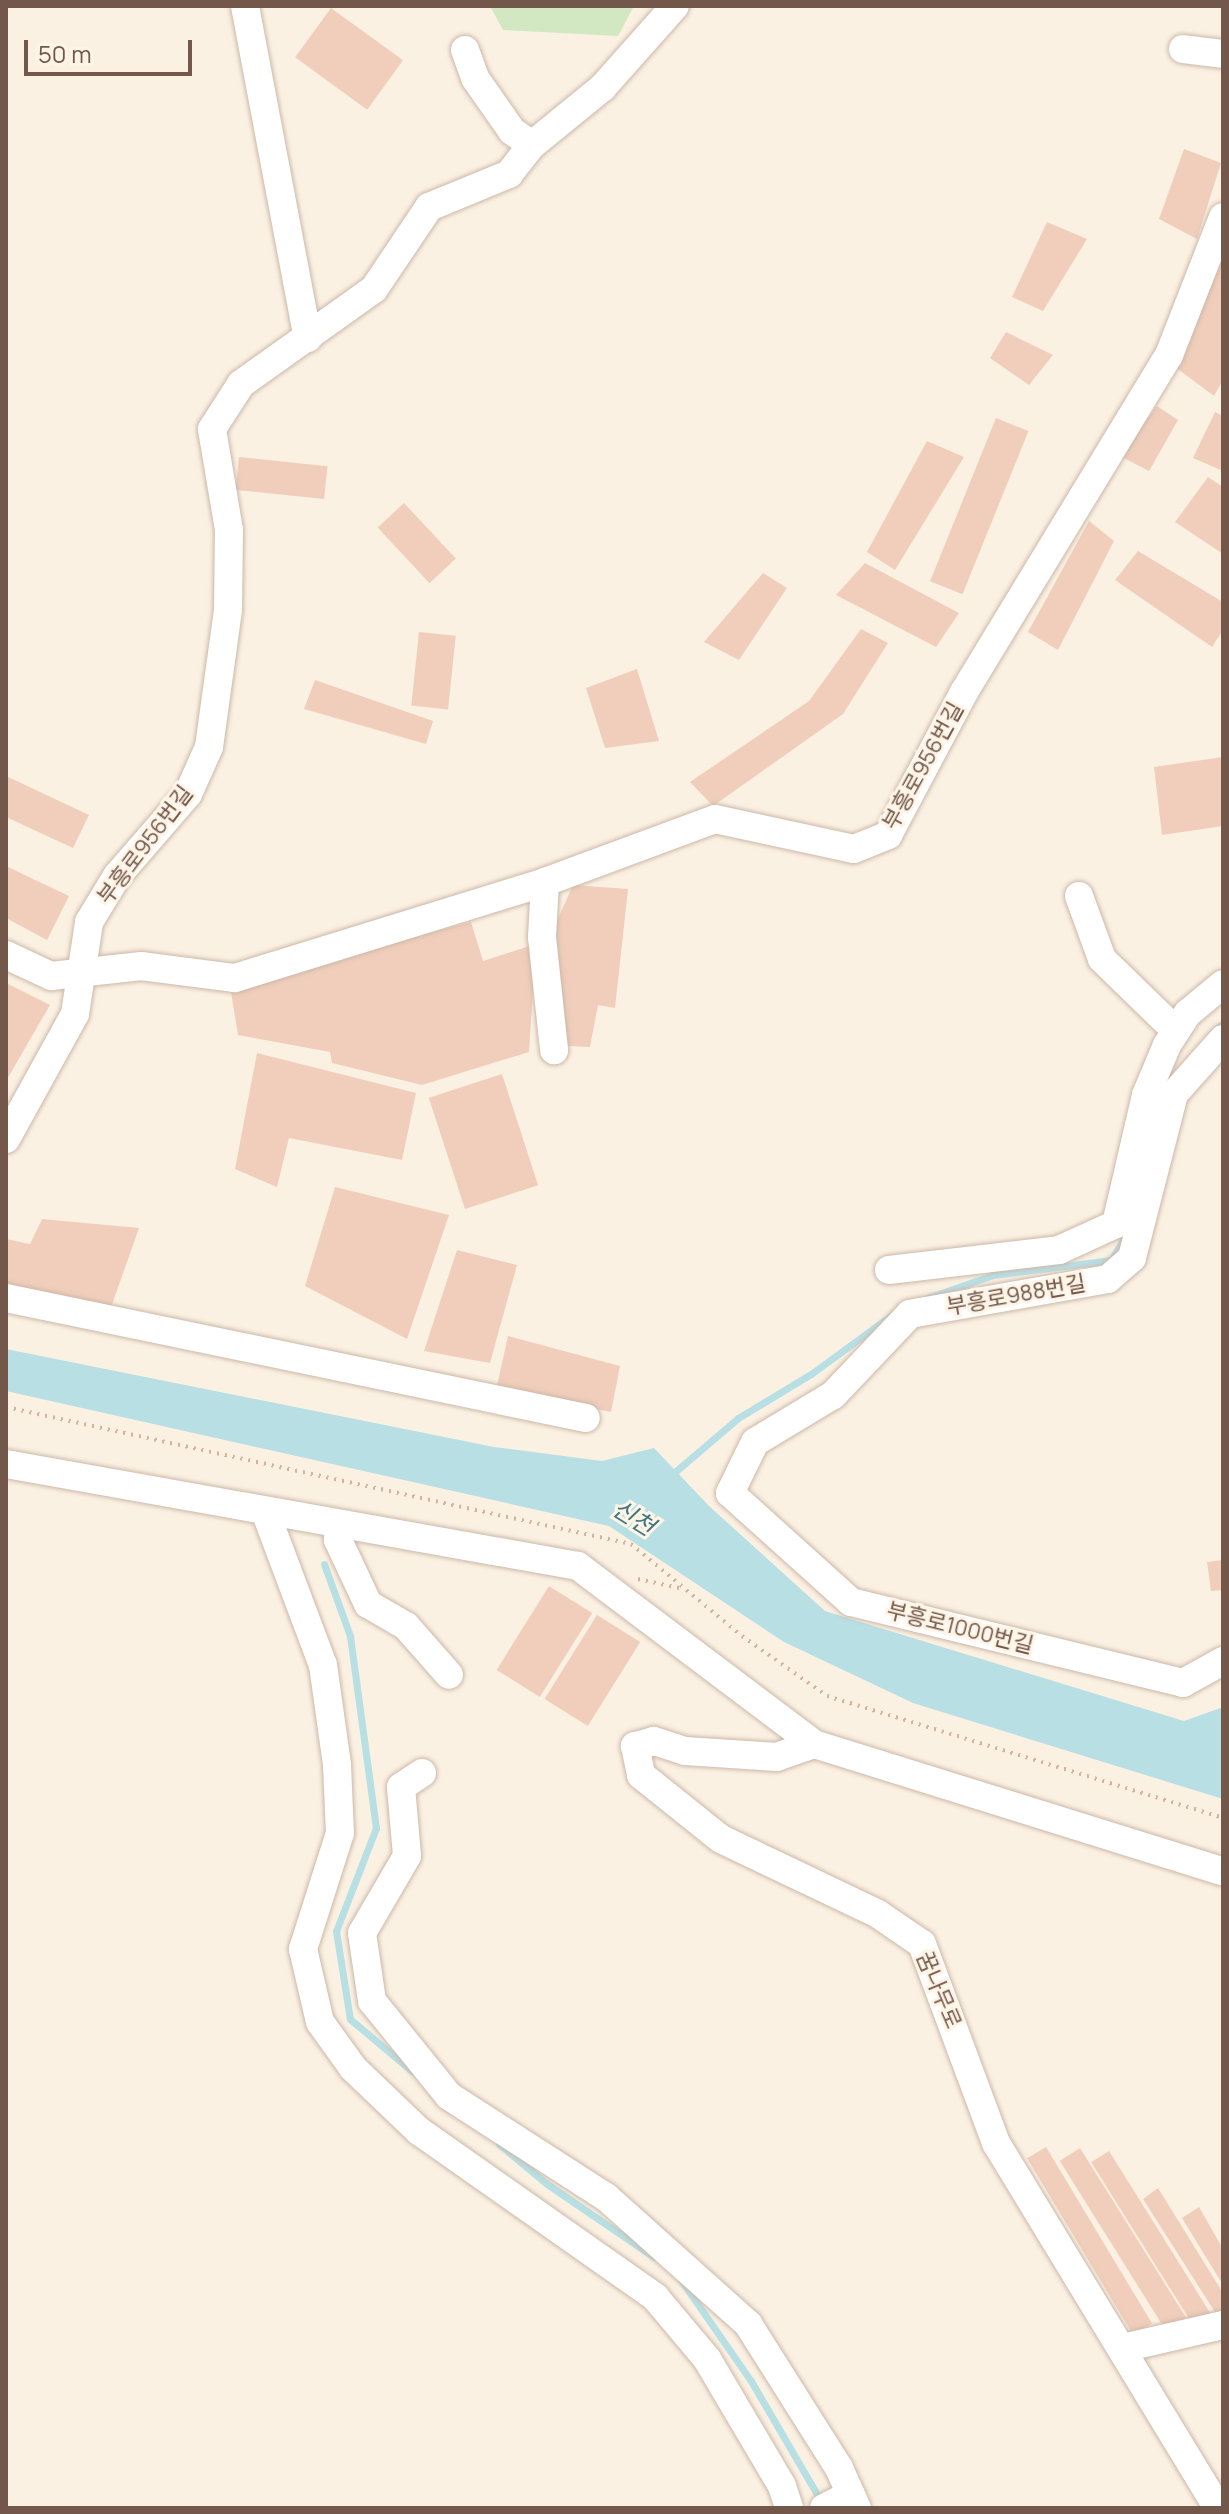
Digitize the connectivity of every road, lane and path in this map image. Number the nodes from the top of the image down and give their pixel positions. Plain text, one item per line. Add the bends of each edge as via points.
1 (245, 6) edge
2 (675, 6) edge
3 (1183, 49) dead end
4 (465, 50) dead end
5 (1223, 54) edge
6 (532, 145) junction
7 (1223, 217) edge
8 (308, 338) junction
9 (545, 882) junction
10 (1079, 896) dead end
11 (6, 955) edge
12 (83, 974) junction
13 (1223, 984) edge
14 (1176, 1031) junction
15 (1223, 1039) edge
16 (554, 1050) dead end
17 (6, 1139) edge
18 (889, 1270) dead end
19 (6, 1298) edge
20 (586, 1418) dead end
21 (6, 1464) edge
22 (730, 1493) joint
23 (265, 1511) junction
24 (339, 1524) junction
25 (1223, 1661) edge
26 (449, 1675) dead end
27 (814, 1744) junction
28 (422, 1773) dead end
29 (1223, 1871) edge
30 (1223, 2325) edge
31 (1123, 2348) junction
32 (854, 2501) edge
33 (789, 2508) edge
34 (824, 2508) edge
35 (1218, 2508) edge

1 - 8 street
2 - 6 street, 부흥로956번길 via 603,87
3 - 5 street
4 - 6 street via 475,78 512,131
6 - 8 street, 부흥로956번길 via 509,174 429,207 374,289
7 - 9 street, 부흥로956번길 via 1169,355 964,692 888,835 854,849 715,819
8 - 12 street, 부흥로956번길 via 241,384 212,429 229,530 228,610 209,747 188,794 117,876 89,922
9 - 12 street, 부흥로956번길 via 235,978 141,966
9 - 16 street via 542,937
10 - 14 street via 1102,959
11 - 12 street via 51,976
12 - 17 street, 부흥로956번길 via 75,1014
13 - 14 street via 1188,1013
14 - 18 street via 1146,1095 1116,1224 1059,1250
15 - 22 street, 부흥로988번길 via 1174,1094 1132,1258 1108,1279 910,1314 833,1395 755,1442
19 - 20 street
21 - 23 street
22 - 25 street, 부흥로1000번길 via 851,1602 1183,1683
23 - 24 street
23 - 33 street via 323,1665 337,1765 340,1833 303,1949 320,2022 353,2068 419,2131 655,2297 707,2359 782,2486
24 - 26 street via 338,1540 368,1604 406,1626
24 - 27 street via 578,1566
27 - 29 street
27 - 31 street, 꿈나무로 via 777,1757 685,1751 654,1741 635,1746 641,1775 721,1839 878,1914 922,1944 996,2143
28 - 32 street via 401,1787 407,1856 362,1933 372,2001 449,2096 606,2197 748,2324
30 - 31 street
31 - 35 street, 꿈나무로
32 - 34 street

